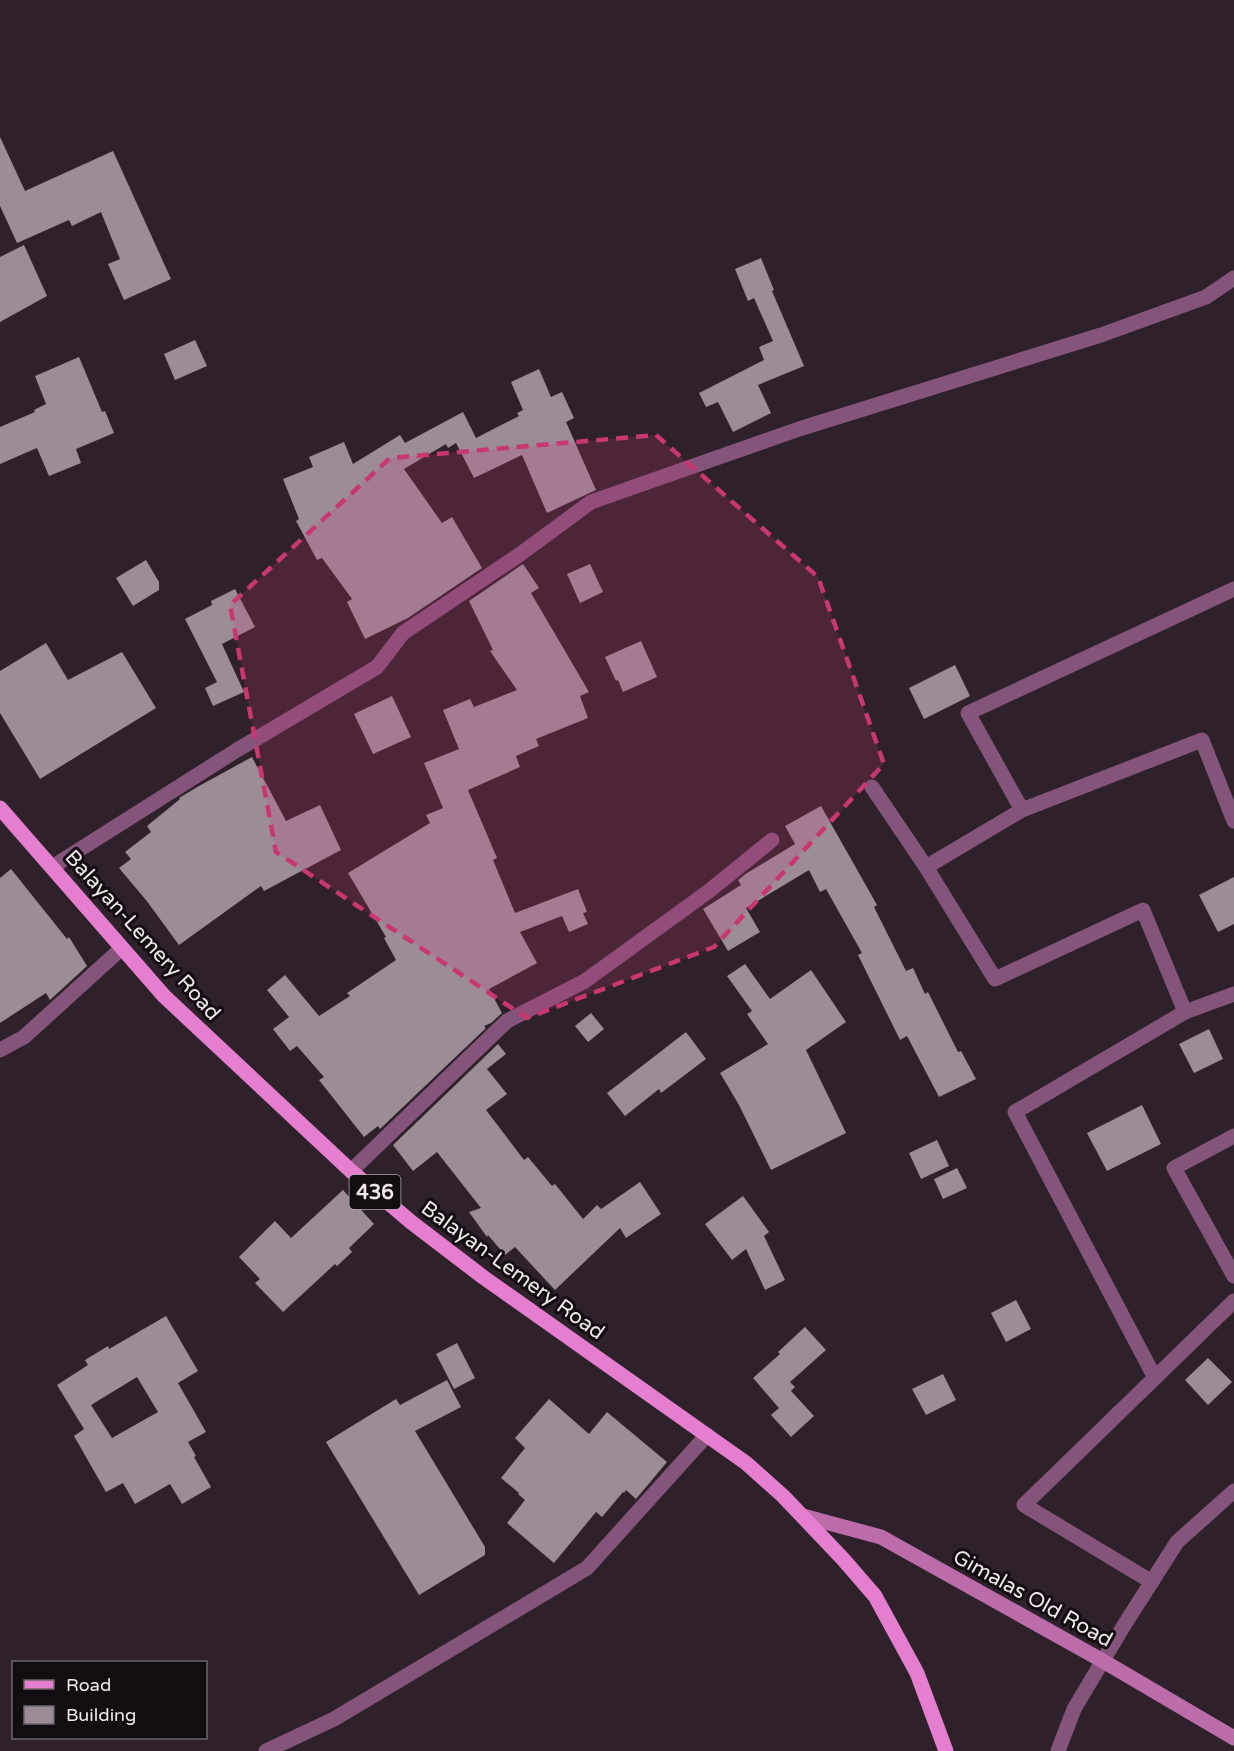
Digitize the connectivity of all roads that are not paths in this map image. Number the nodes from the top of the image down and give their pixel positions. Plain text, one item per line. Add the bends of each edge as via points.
1 (1234, 278) edge
2 (1234, 589) edge
3 (872, 787) dead end
4 (0, 808) edge
5 (1022, 810) junction
6 (1234, 821) edge
7 (772, 840) dead end
8 (52, 867) junction
9 (926, 867) junction
10 (122, 948) junction
11 (1234, 994) edge
12 (1185, 1012) junction
13 (0, 1050) edge
14 (1234, 1136) edge
15 (351, 1171) junction
16 (1234, 1276) edge
17 (1234, 1301) edge
18 (1155, 1378) junction
19 (707, 1435) junction
20 (1234, 1491) edge
21 (803, 1516) junction
22 (1152, 1582) junction
23 (1102, 1661) junction
24 (1234, 1738) edge
25 (266, 1751) edge
26 (946, 1751) edge
27 (1058, 1751) edge

1 - 8 street via 1206,297 1101,334 799,429 591,502 403,633 377,667
2 - 5 street via 968,713
3 - 9 street
4 - 8 main road, Balayan-Lemery Road / 436
5 - 6 street via 1202,740
5 - 9 street
7 - 15 street via 585,981 507,1021
8 - 10 main road, Balayan-Lemery Road / 436
9 - 12 street via 995,979 1143,910
10 - 13 street via 24,1036
10 - 15 main road, Balayan-Lemery Road / 436 via 164,996
11 - 12 street
12 - 18 street via 1015,1112
14 - 16 street via 1174,1168
15 - 19 main road, Balayan-Lemery Road / 436 via 483,1277
17 - 18 street
18 - 22 street via 1024,1505
19 - 21 main road, Balayan-Lemery Road / 436 via 746,1463
19 - 25 street via 587,1568 334,1719
20 - 22 street via 1177,1542
21 - 23 street, Gimalas Old Road / 436 via 881,1537
21 - 26 main road, Balayan-Lemery Road via 875,1596 916,1673
22 - 23 street
23 - 24 street, Gimalas Old Road / 436
23 - 27 street via 1074,1709

